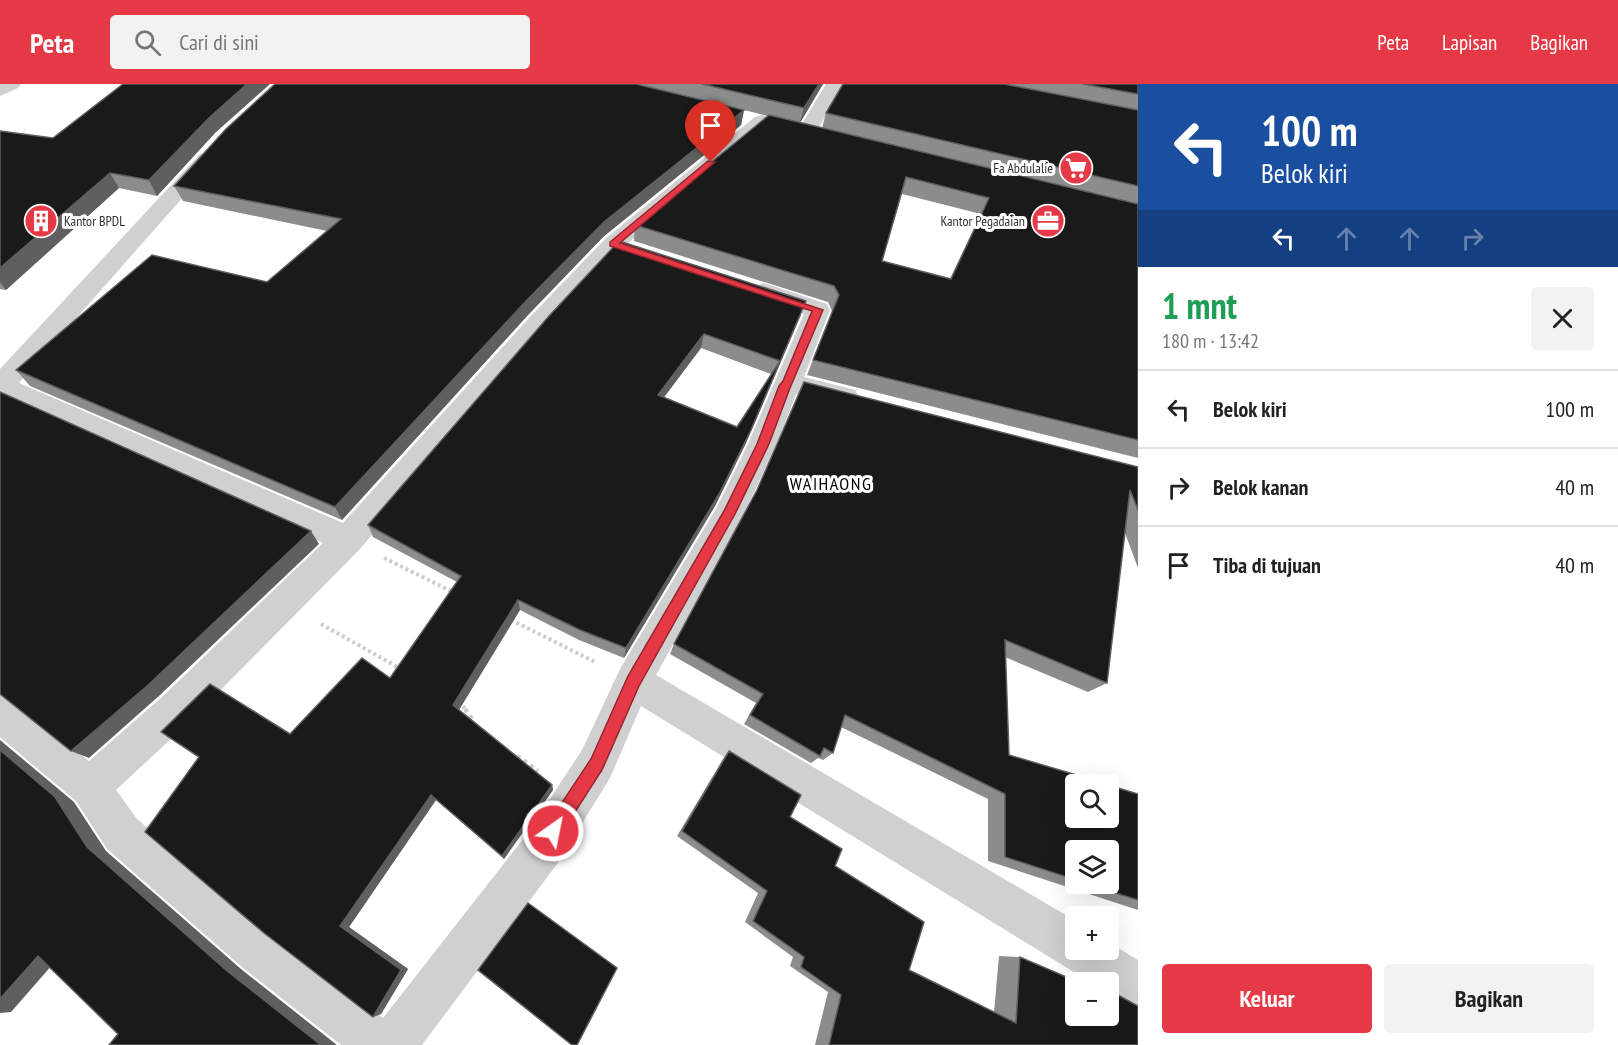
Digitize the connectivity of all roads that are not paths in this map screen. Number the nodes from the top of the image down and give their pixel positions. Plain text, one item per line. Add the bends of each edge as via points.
1 (12, 84) edge
2 (835, 84) edge
3 (0, 91) edge
4 (807, 132) junction
5 (830, 138) edge
6 (224, 140) edge
7 (748, 286) edge
8 (788, 384) junction
9 (872, 404) edge
10 (348, 540) junction
11 (633, 681) junction
12 (0, 713) edge
13 (90, 787) junction
14 (1065, 940) edge
15 (1096, 960) edge
16 (1138, 987) edge
17 (379, 1045) edge
18 (392, 1045) edge

1 - 3 street
2 - 4 street
4 - 5 street
4 - 10 street via 751,119 624,247 532,330
6 - 10 street via 0,386
7 - 8 street via 818,310
8 - 9 street
8 - 11 street via 729,514
10 - 13 street via 175,710
11 - 14 street
11 - 18 street via 596,764 542,849
12 - 13 street
13 - 17 street via 122,834 258,951
15 - 16 street

